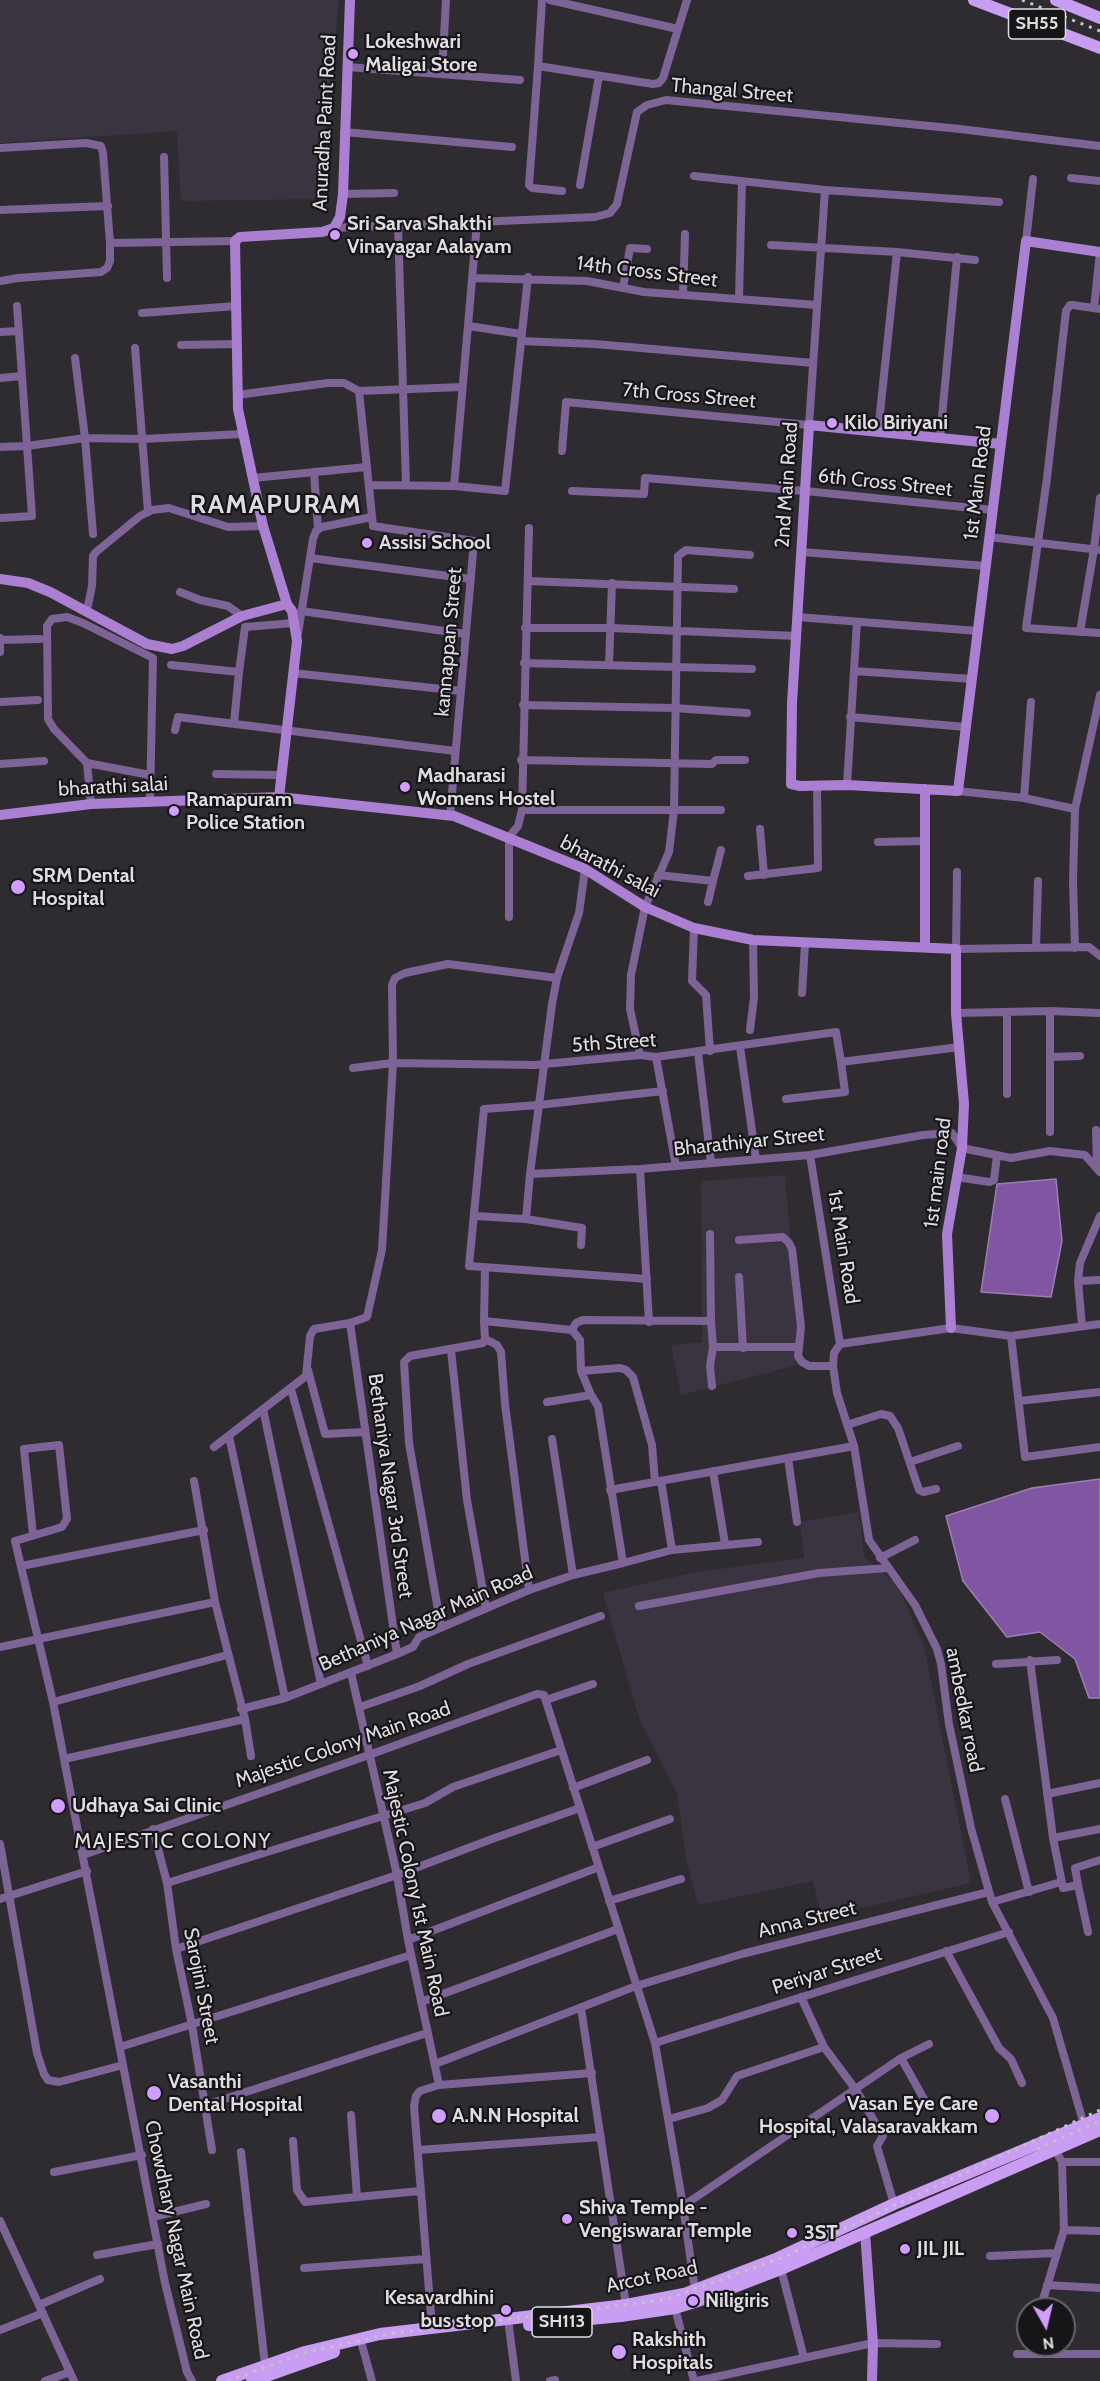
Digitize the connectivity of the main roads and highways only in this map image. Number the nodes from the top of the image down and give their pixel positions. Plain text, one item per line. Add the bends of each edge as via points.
1 (974, 0) edge
2 (1056, 0) edge
3 (1100, 18) edge
4 (1100, 48) edge
5 (1100, 2118) edge
6 (1100, 2130) edge
7 (1052, 2144) junction
8 (935, 2194) junction
9 (780, 2263) junction
10 (509, 2323) junction
11 (222, 2381) edge
12 (252, 2381) edge

1 - 4 main road, SH55
2 - 3 main road, SH55
5 - 7 main road, Arcot Road / SH113
6 - 7 main road, Arcot Road / SH113
7 - 8 main road, Arcot Road / SH113
8 - 9 main road, Arcot Road / SH113 via 865,2232
8 - 9 main road, Arcot Road / SH113 via 894,2204
9 - 10 main road, Arcot Road / SH113 via 654,2301
9 - 10 main road, Arcot Road / SH113 via 709,2297 675,2307 621,2316
10 - 11 main road, Arcot Road / SH113 via 432,2327 361,2338 304,2352
10 - 12 main road, Arcot Road / SH113 via 387,2339 328,2354

